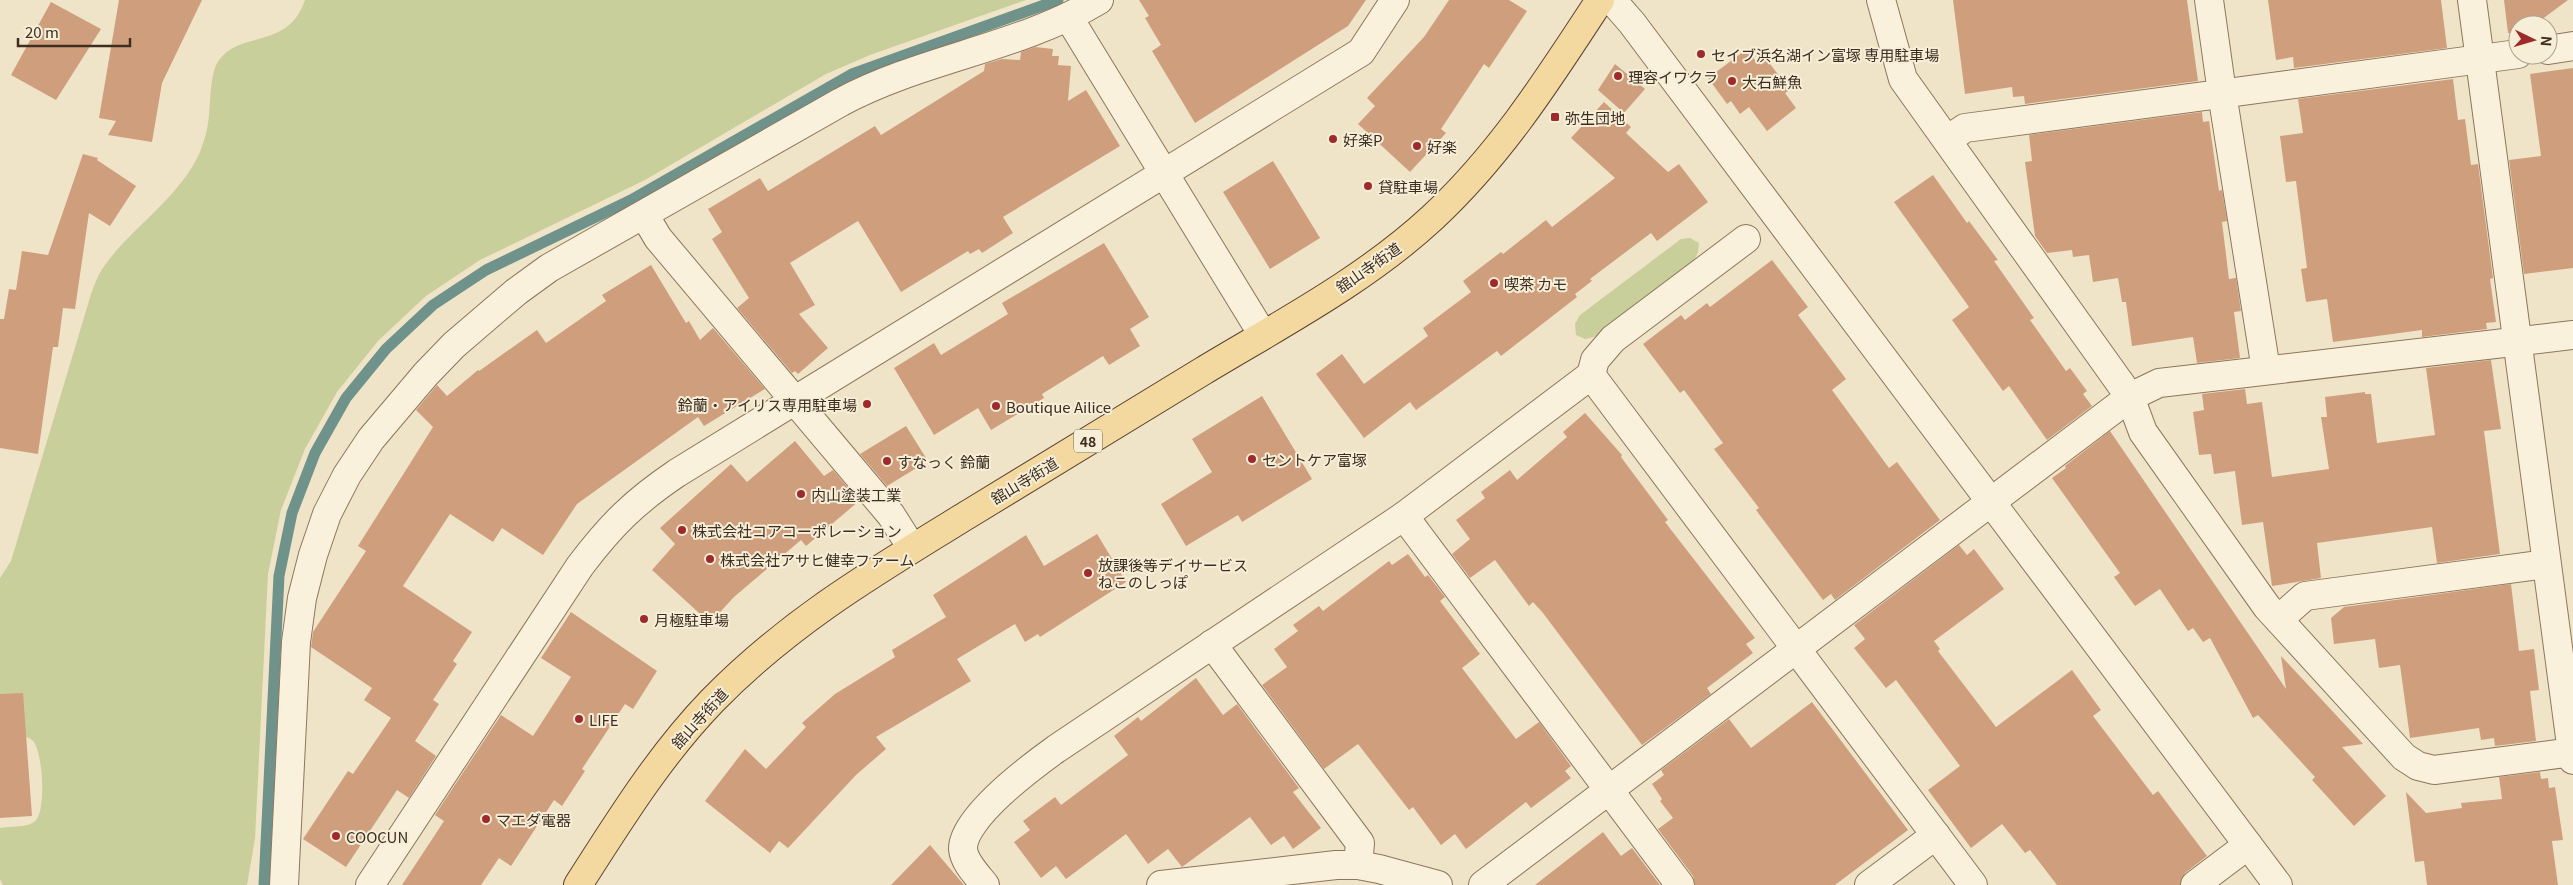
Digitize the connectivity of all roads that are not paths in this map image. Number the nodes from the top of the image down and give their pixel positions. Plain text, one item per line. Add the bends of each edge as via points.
1 (1100, 0) edge
2 (1395, 0) edge
3 (1600, 0) edge
4 (1612, 0) edge
5 (1881, 0) edge
6 (2209, 0) edge
7 (2472, 0) edge
8 (1069, 18) junction
9 (2573, 46) edge
10 (2558, 48) edge
11 (2508, 55) edge
12 (2480, 59) junction
13 (2222, 93) junction
14 (1948, 140) junction
15 (1164, 173) junction
16 (645, 216) junction
17 (1746, 239) dead end
18 (1263, 335) junction
19 (2573, 335) edge
20 (2517, 341) junction
21 (2266, 370) junction
22 (1591, 375) junction
23 (2130, 398) junction
24 (795, 400) junction
25 (1991, 502) junction
26 (1404, 516) junction
27 (912, 548) junction
28 (2546, 564) junction
29 (2279, 620) junction
30 (1212, 644) junction
31 (1797, 649) junction
32 (2573, 755) edge
33 (1610, 791) junction
34 (1936, 835) junction
35 (2248, 845) junction
36 (1358, 865) junction
37 (284, 885) edge
38 (370, 885) edge
39 (578, 885) edge
40 (985, 885) edge
41 (1161, 885) edge
42 (1438, 885) edge
43 (1483, 885) edge
44 (1680, 885) edge
45 (1869, 885) edge
46 (1973, 885) edge
47 (2195, 885) edge
48 (2278, 885) edge

1 - 8 street
2 - 15 street via 1361,52
3 - 18 main road, 舘山寺街道 / 48 via 1520,122 1462,189 1396,249
4 - 25 street
5 - 14 street via 1903,79
6 - 13 street
7 - 12 street
8 - 15 street
8 - 16 street via 860,92
9 - 10 street
11 - 12 street
12 - 13 street
12 - 20 street
13 - 14 street via 1965,128
13 - 21 street
14 - 23 street
15 - 18 street
15 - 24 street
16 - 24 street via 658,238
16 - 37 street via 549,268 484,317 426,374 371,439 347,475 312,555 302,598 296,642
17 - 22 street via 1614,339 1595,360
18 - 27 main road, 舘山寺街道 / 48
19 - 20 street
20 - 21 street
20 - 28 street
21 - 23 street via 2159,383
22 - 26 street
22 - 31 street
23 - 25 street
23 - 29 street via 2143,432
24 - 27 street via 892,515
24 - 38 street via 640,498 608,530 580,566
25 - 31 street
25 - 35 street
26 - 30 street
26 - 33 street
27 - 39 main road, 舘山寺街道 / 48 via 813,612 777,640 711,702 653,772
28 - 29 street via 2305,596
28 - 32 street
29 - 32 street via 2404,757 2418,766 2434,770
30 - 36 street via 1360,843
30 - 40 street via 1049,754 998,796 964,838 963,851 968,864
31 - 33 street
31 - 34 street
33 - 43 street
33 - 44 street
34 - 45 street
34 - 46 street
35 - 47 street
35 - 48 street
36 - 41 street
36 - 42 street

